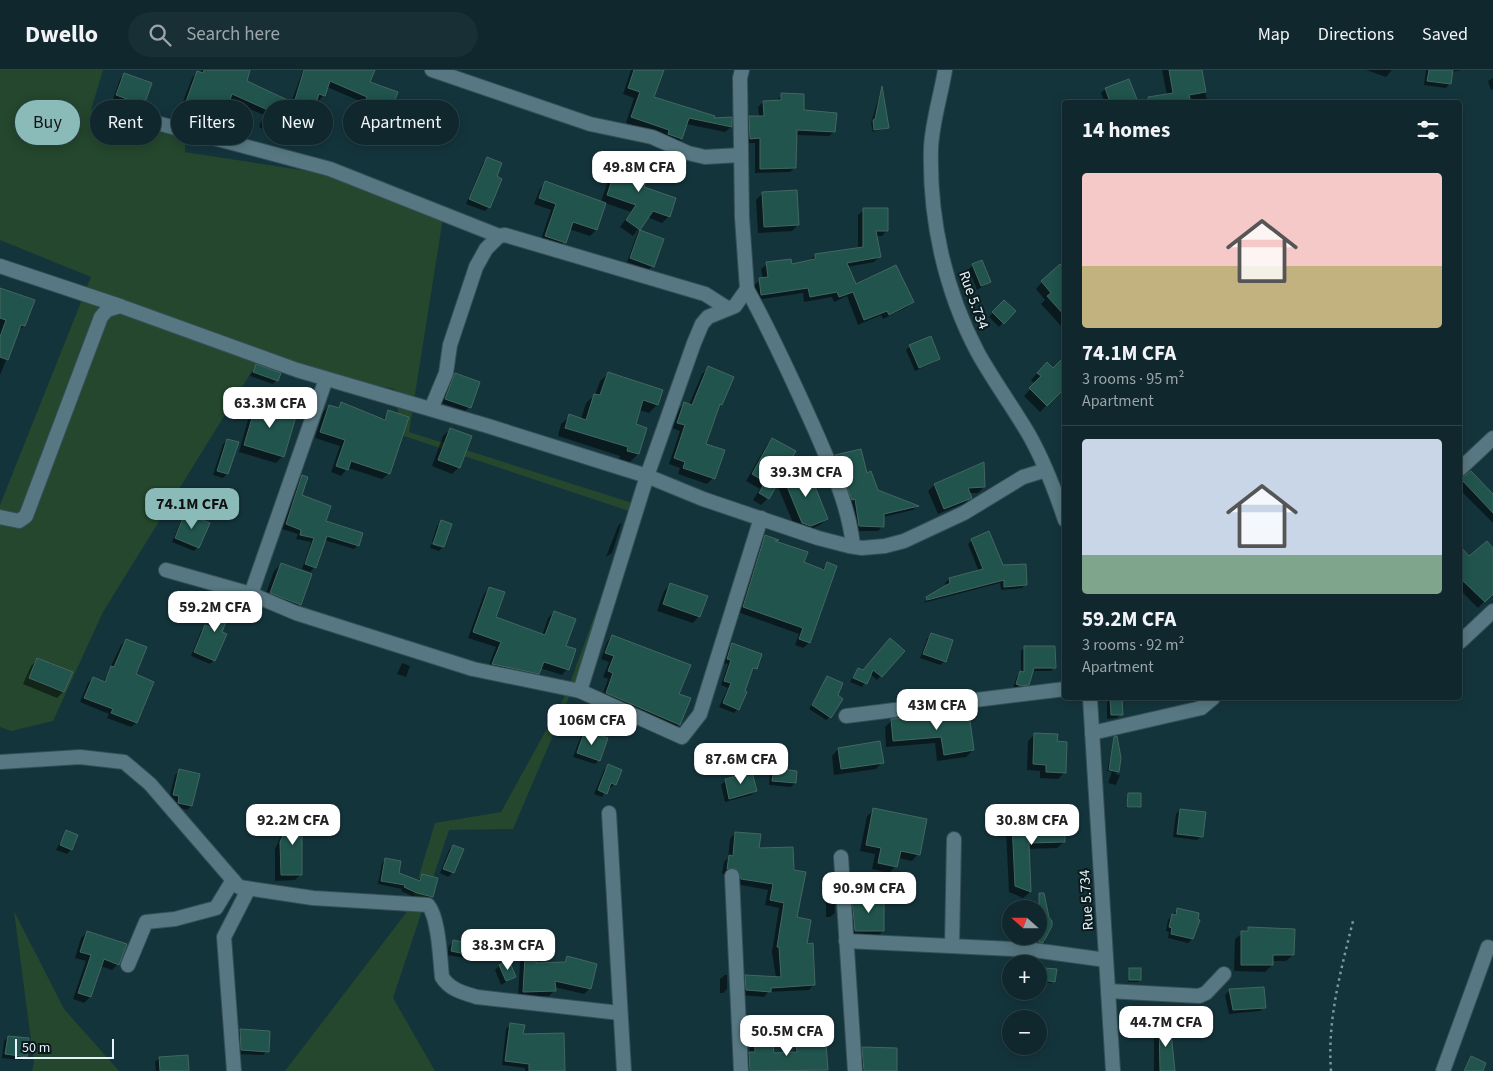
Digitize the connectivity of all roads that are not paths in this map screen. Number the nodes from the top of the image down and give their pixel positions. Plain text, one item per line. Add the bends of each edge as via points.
1 (432, 70) edge
2 (741, 70) edge
3 (945, 70) edge
4 (161, 124) edge
5 (741, 155) junction
6 (499, 236) junction
7 (0, 266) edge
8 (747, 289) junction
9 (120, 306) junction
10 (727, 308) junction
11 (326, 379) junction
12 (431, 409) junction
13 (1493, 438) edge
14 (1462, 467) edge
15 (1046, 470) junction
16 (647, 476) junction
17 (1062, 510) edge
18 (0, 517) edge
19 (760, 518) junction
20 (853, 546) junction
21 (166, 570) dead end
22 (251, 594) junction
23 (1493, 611) edge
24 (1462, 640) edge
25 (1062, 689) edge
26 (580, 691) junction
27 (1090, 700) edge
28 (1211, 700) edge
29 (846, 716) dead end
30 (1092, 733) junction
31 (0, 762) edge
32 (609, 813) dead end
33 (954, 839) dead end
34 (840, 856) dead end
35 (732, 876) dead end
36 (234, 880) junction
37 (248, 890) junction
38 (846, 941) junction
39 (952, 946) junction
40 (1488, 947) dead end
41 (1106, 960) junction
42 (128, 965) dead end
43 (1224, 974) dead end
44 (1108, 992) junction
45 (620, 1013) junction
46 (234, 1071) edge
47 (624, 1071) edge
48 (741, 1071) edge
49 (855, 1071) edge
50 (1113, 1071) edge
51 (1443, 1071) edge

1 - 5 street via 590,124 652,137 696,155 720,158
2 - 5 street
3 - 15 street, Rue 5.734 via 931,147 935,220 947,274 959,316
4 - 6 street via 330,169
5 - 8 street
6 - 10 street via 569,253 705,294
6 - 12 street via 486,248 476,267 450,345 446,373
7 - 9 street
8 - 10 street via 740,302
8 - 20 street via 834,474 849,520
9 - 11 street
9 - 18 street via 107,310 101,316 26,516 19,521
10 - 16 street via 708,317 702,324
11 - 12 street
11 - 22 street
12 - 16 street
13 - 14 street
15 - 17 street, Rue 5.734
15 - 20 street via 1023,477 964,513 904,541 885,546
16 - 19 street
16 - 26 street
19 - 20 street
19 - 26 street via 700,714 682,737
21 - 22 street
22 - 26 street via 296,613 473,669
23 - 24 street
25 - 29 street
27 - 30 street, Rue 5.734
28 - 30 street via 1201,708
30 - 41 street, Rue 5.734
31 - 36 street via 80,757 124,762 150,784
32 - 45 street
33 - 39 street
34 - 38 street
35 - 48 street
36 - 37 street via 239,887
36 - 42 street via 216,908 175,919 146,922
37 - 45 street via 313,898 428,905 432,910 442,977 460,992 477,997
37 - 46 street via 224,937
38 - 39 street
38 - 49 street
39 - 41 street via 1033,950
40 - 51 street
41 - 44 street, Rue 5.734
43 - 44 street via 1199,996
44 - 50 street, Rue 5.734
45 - 47 street

